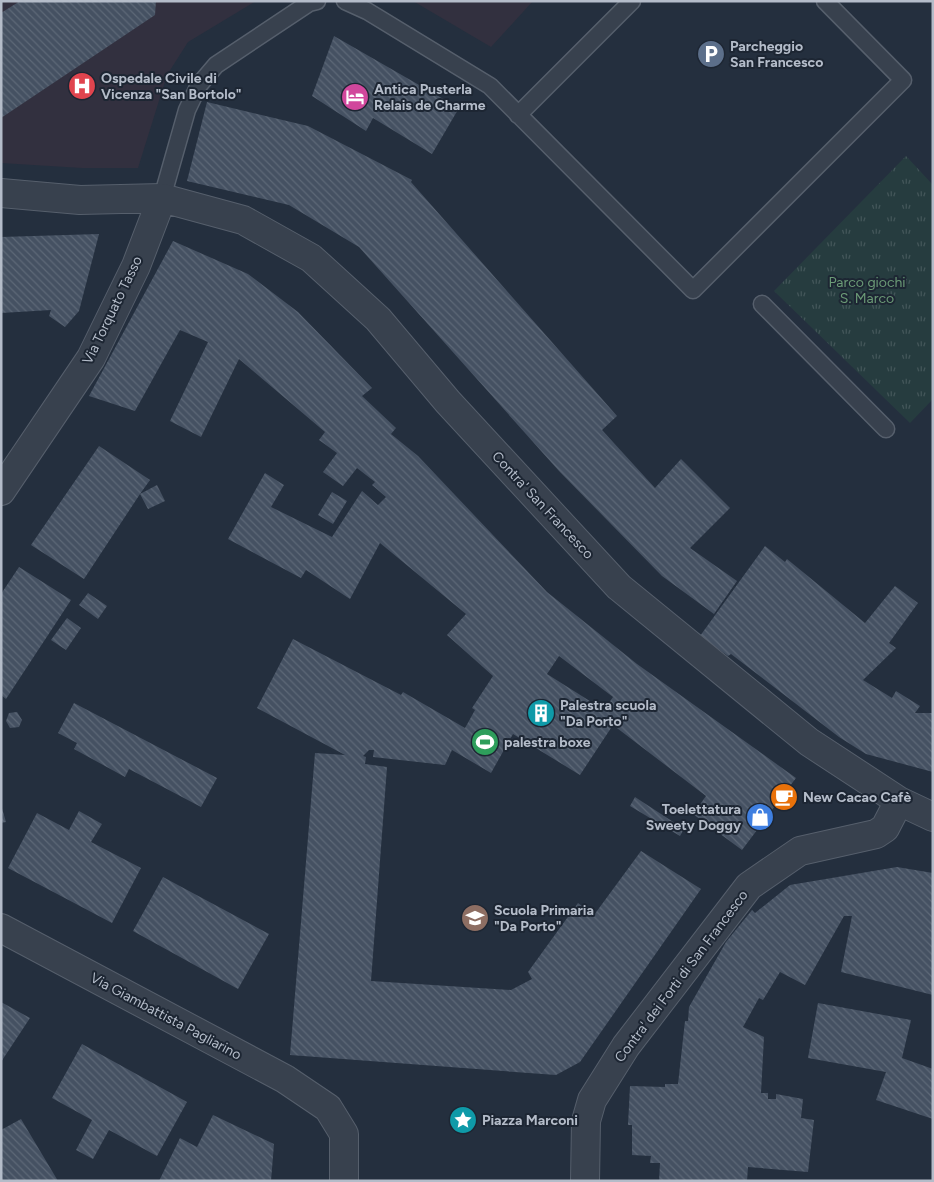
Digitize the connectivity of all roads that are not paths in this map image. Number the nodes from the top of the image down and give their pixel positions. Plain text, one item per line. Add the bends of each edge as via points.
1 (317, 1) edge
2 (345, 1) edge
3 (632, 1) edge
4 (825, 1) edge
5 (518, 115) junction
6 (1, 193) edge
7 (162, 198) junction
8 (762, 304) dead end
9 (886, 429) dead end
10 (1, 491) edge
11 (899, 801) junction
12 (933, 817) edge
13 (1, 928) edge
14 (344, 1181) edge
15 (585, 1181) edge

1 - 7 lane via 309,3 216,65 199,85 186,110
2 - 5 lane via 490,86
3 - 5 lane
4 - 5 lane via 903,80 693,290
6 - 7 street, Contra' San Francesco via 80,200
7 - 10 street, Via Torquato Tasso via 136,266 91,358
7 - 11 street, Contra' San Francesco via 243,220 311,258 378,319 448,402 619,587 809,742
8 - 9 lane
11 - 12 street, Contra' San Francesco
11 - 15 street, Contra' dei Forti di San Francesco via 885,828 876,834 800,851 749,886 679,975 607,1074 592,1100 586,1121
13 - 14 street, Via Giambattista Pagliarino via 285,1079 328,1108 344,1134

